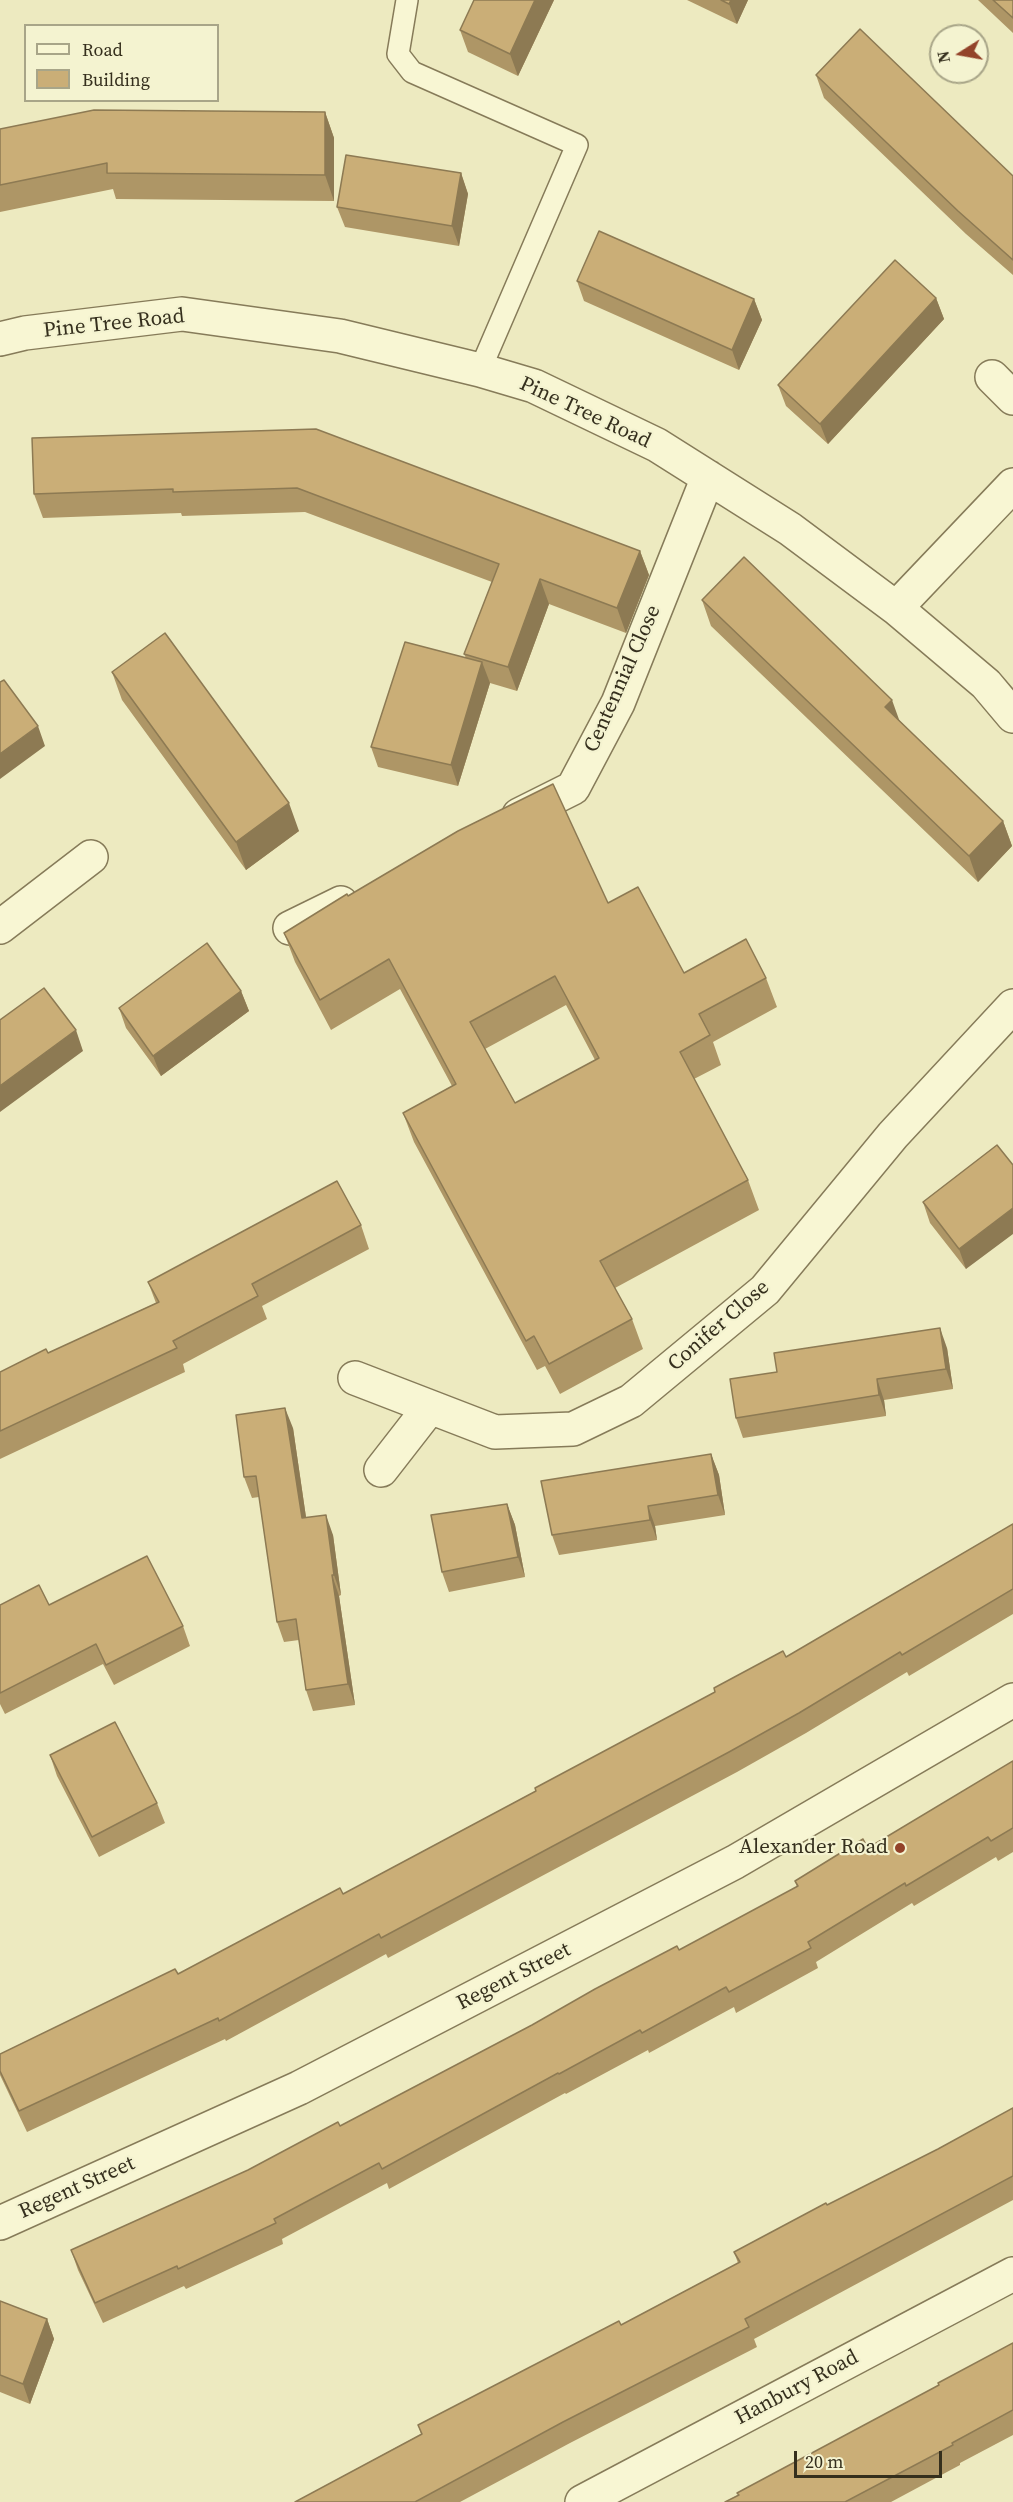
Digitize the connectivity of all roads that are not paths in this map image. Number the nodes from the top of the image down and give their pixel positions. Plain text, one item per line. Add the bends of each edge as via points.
1 (407, 0) edge
2 (0, 339) edge
3 (480, 370) junction
4 (708, 477) junction
5 (1013, 485) edge
6 (896, 608) junction
7 (1013, 717) edge
8 (489, 829) edge
9 (91, 857) dead end
10 (363, 892) edge
11 (0, 927) edge
12 (290, 928) edge
13 (1013, 1006) edge
14 (355, 1377) dead end
15 (430, 1407) junction
16 (381, 1470) dead end
17 (1013, 1700) edge
18 (0, 2223) edge
19 (1013, 2274) edge
20 (582, 2502) edge

1 - 3 lane via 398,54 412,72 577,145
2 - 3 street, Pine Tree Road via 182,314 340,336
3 - 4 street, Pine Tree Road via 534,386 657,445
4 - 6 street, Pine Tree Road via 790,529
4 - 8 street, Centennial Close via 618,703 573,788
5 - 6 street
6 - 7 street, Pine Tree Road via 986,684
9 - 11 street
10 - 12 street
13 - 15 street, Conifer Close via 893,1135 765,1290 631,1401 573,1429 495,1432
14 - 15 street, Conifer Close
15 - 16 street
17 - 18 street, Regent Street via 735,1862 309,2083
19 - 20 street, Hanbury Road

